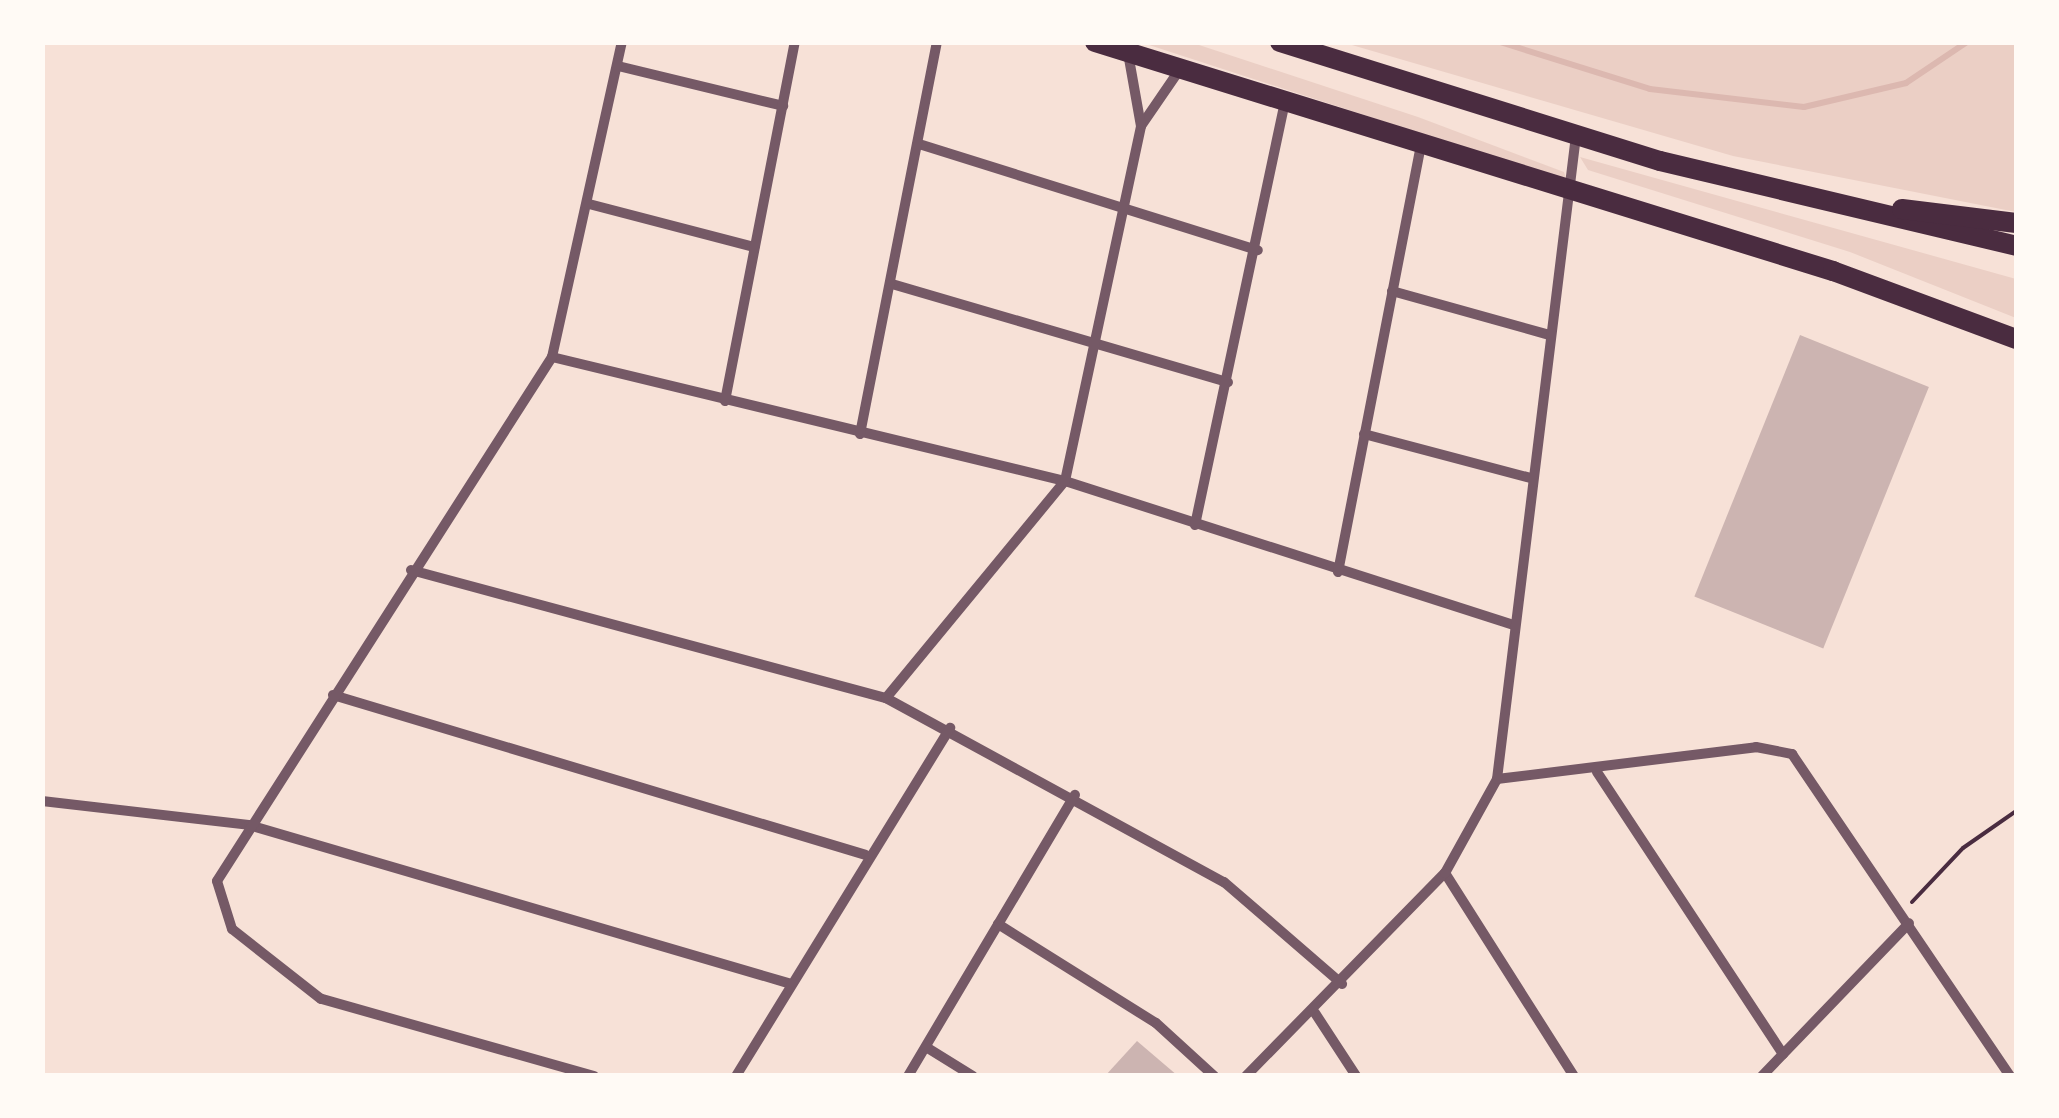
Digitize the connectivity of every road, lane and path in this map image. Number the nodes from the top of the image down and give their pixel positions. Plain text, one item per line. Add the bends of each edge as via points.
1 (622, 42) edge
2 (795, 42) edge
3 (937, 42) edge
4 (1095, 42) edge
5 (1280, 42) edge
6 (1128, 53) junction
7 (618, 66) junction
8 (1180, 69) junction
9 (1285, 101) junction
10 (782, 106) junction
11 (1141, 126) junction
12 (1576, 136) junction
13 (918, 144) junction
14 (1421, 145) junction
15 (1572, 192) junction
16 (589, 204) junction
17 (1835, 204) junction
18 (1127, 205) junction
19 (2016, 223) edge
20 (2016, 246) edge
21 (754, 247) junction
22 (1258, 250) junction
23 (892, 284) junction
24 (1392, 291) junction
25 (1550, 335) junction
26 (2016, 339) edge
27 (1099, 342) junction
28 (552, 357) junction
29 (1228, 382) junction
30 (725, 402) junction
31 (860, 434) junction
32 (1364, 434) junction
33 (1530, 478) junction
34 (1065, 481) junction
35 (1195, 525) junction
36 (411, 570) junction
37 (1338, 572) junction
38 (1514, 625) junction
39 (333, 695) junction
40 (886, 698) junction
41 (950, 728) junction
42 (1598, 772) junction
43 (1496, 779) junction
44 (1075, 794) junction
45 (42, 800) edge
46 (2016, 812) edge
47 (249, 825) junction
48 (866, 855) junction
49 (1445, 872) junction
50 (1908, 923) junction
51 (998, 924) junction
52 (788, 983) junction
53 (1342, 984) junction
54 (1315, 1013) junction
55 (926, 1046) junction
56 (1783, 1054) junction
57 (594, 1076) edge
58 (736, 1076) edge
59 (908, 1076) edge
60 (973, 1076) edge
61 (1214, 1076) edge
62 (1246, 1076) edge
63 (1356, 1076) edge
64 (1574, 1076) edge
65 (1762, 1076) edge
66 (2010, 1076) edge

1 - 7 street
2 - 10 street
3 - 13 street
4 - 6 highway
5 - 12 highway
6 - 8 highway
6 - 11 street
7 - 10 street
7 - 16 street
8 - 9 highway
8 - 11 street
9 - 14 highway
9 - 22 street
10 - 21 street
11 - 18 street
12 - 15 street
12 - 17 highway
13 - 18 street
13 - 23 street
14 - 15 highway
14 - 24 street
15 - 25 street
15 - 26 highway via 1833,271
16 - 21 street
16 - 28 street
17 - 19 highway
17 - 20 highway
18 - 22 street
18 - 27 street
21 - 30 street
22 - 29 street
23 - 27 street
23 - 31 street
24 - 25 street
24 - 32 street
25 - 33 street
27 - 29 street
27 - 34 street
28 - 30 street
28 - 36 street
29 - 35 street
30 - 31 street
31 - 34 street
32 - 33 street
32 - 37 street
33 - 38 street
34 - 35 street
34 - 40 street
35 - 37 street
36 - 39 street
36 - 40 street
37 - 38 street
38 - 43 street
39 - 47 street
39 - 48 street
40 - 41 street
41 - 44 street
41 - 48 street
42 - 43 street
42 - 50 street via 1756,748 1792,754
42 - 56 street
43 - 49 street
44 - 51 street
44 - 53 street via 1224,882
45 - 47 street
46 - 50 path via 1912,900
47 - 52 street
47 - 57 street via 224,864 217,901 232,929 302,988
48 - 52 street
49 - 53 street
49 - 64 street
50 - 56 street
50 - 66 street
51 - 55 street
51 - 61 street via 1156,1022
52 - 58 street
53 - 54 street
54 - 62 street
54 - 63 street
55 - 59 street
55 - 60 street
56 - 65 street

